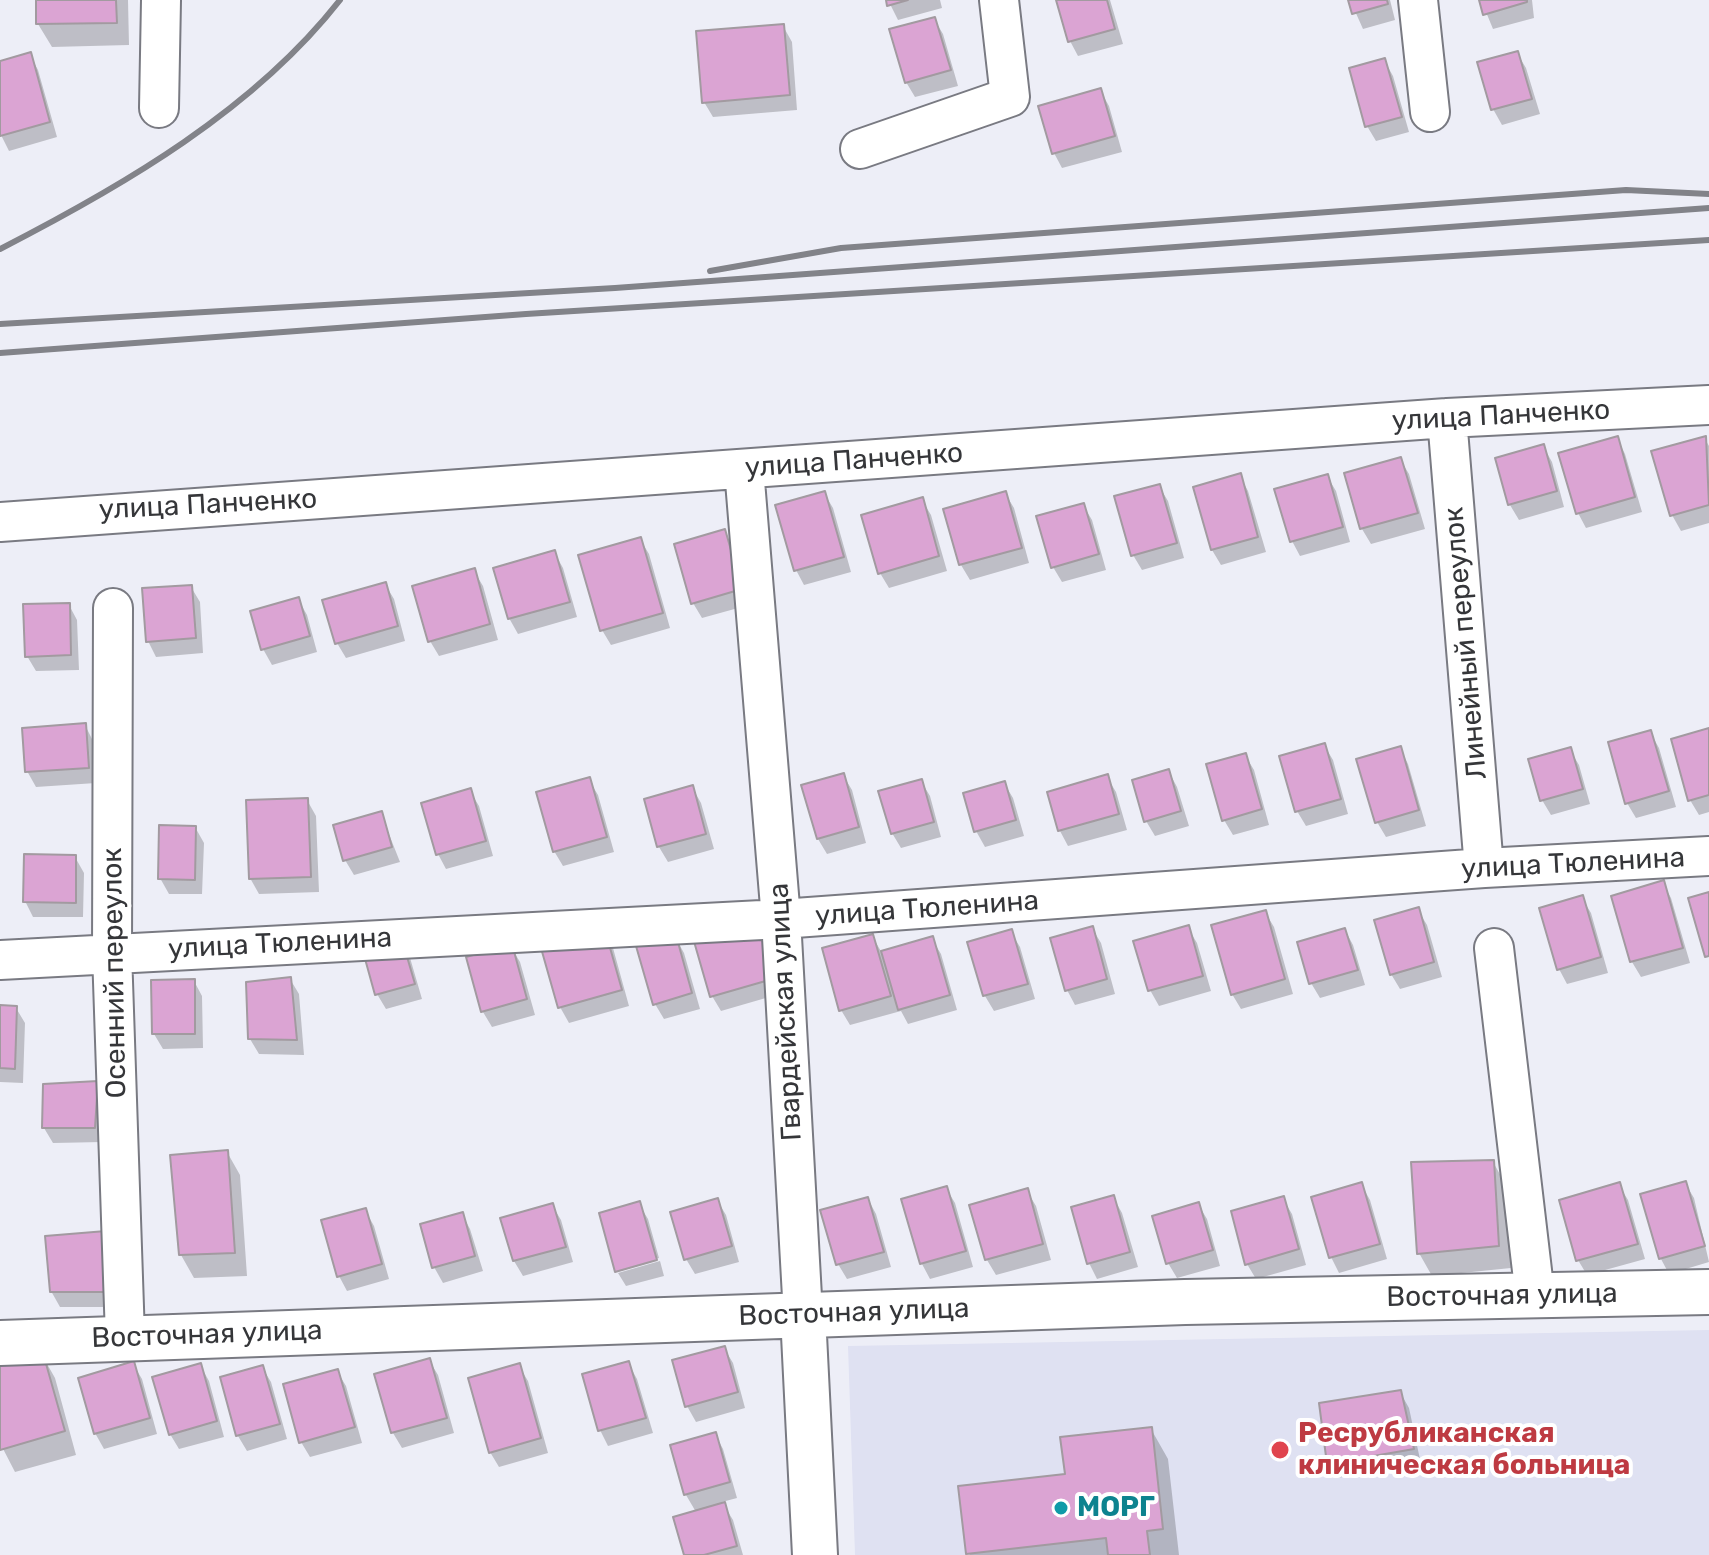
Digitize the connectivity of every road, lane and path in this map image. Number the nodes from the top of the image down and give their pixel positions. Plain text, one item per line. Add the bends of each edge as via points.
1 (161, 0) edge
2 (999, 0) edge
3 (1418, 0) edge
4 (159, 108) dead end
5 (1430, 112) dead end
6 (860, 149) dead end
7 (1709, 405) edge
8 (1447, 418) junction
9 (744, 469) junction
10 (0, 522) edge
11 (113, 608) dead end
12 (1709, 856) edge
13 (1484, 868) junction
14 (781, 919) junction
15 (1494, 948) dead end
16 (112, 952) junction
17 (0, 960) edge
18 (1709, 1292) edge
19 (1535, 1296) junction
20 (803, 1315) junction
21 (125, 1337) junction
22 (0, 1343) edge
23 (815, 1555) edge

1 - 4 street
2 - 6 street via 1010,97
3 - 5 street
7 - 8 street, улица Панченко
8 - 9 street, улица Панченко
8 - 13 street, Линейный переулок
9 - 10 street, улица Панченко
9 - 14 street, Гвардейская улица
11 - 16 street, Осенний переулок
12 - 13 street, улица Тюленина
13 - 14 street, улица Тюленина
14 - 16 street, улица Тюленина
14 - 20 street, Гвардейская улица
15 - 19 street
16 - 17 street, улица Тюленина
16 - 21 street, Осенний переулок
18 - 19 street, Восточная улица
19 - 20 street, Восточная улица
20 - 21 street, Восточная улица
20 - 23 street, Гвардейская улица
21 - 22 street, Восточная улица

